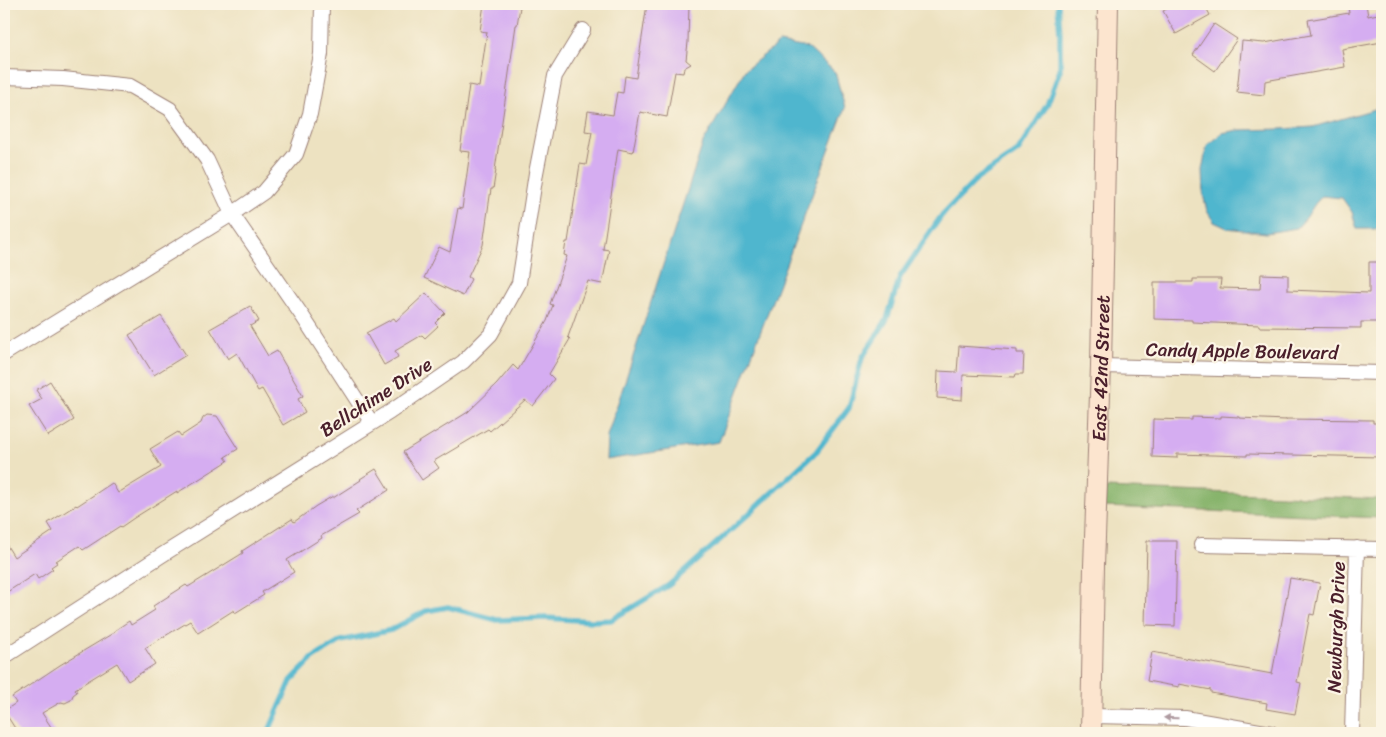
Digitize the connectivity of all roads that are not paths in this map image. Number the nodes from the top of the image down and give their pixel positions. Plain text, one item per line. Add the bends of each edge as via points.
1 (322, 4) edge
2 (1108, 4) edge
3 (583, 30) dead end
4 (4, 77) edge
5 (232, 214) junction
6 (4, 354) edge
7 (1101, 366) junction
8 (1382, 373) edge
9 (372, 423) junction
10 (1201, 545) dead end
11 (1357, 548) junction
12 (1382, 549) edge
13 (4, 657) edge
14 (1092, 725) edge
15 (1271, 733) edge
16 (1352, 733) edge

1 - 5 street via 321,54 310,114 296,154 264,192
2 - 7 street, East 42nd Street
3 - 9 street, Bellchime Drive via 555,76 519,283 491,334 463,362
4 - 5 street via 130,86 170,109 207,160
5 - 6 street
5 - 9 street
7 - 8 street, Candy Apple Boulevard
7 - 14 street, East 42nd Street
9 - 13 street, Bellchime Drive
10 - 11 street
11 - 12 street, Newburgh Drive
11 - 16 street, Newburgh Drive
15 -> 14 street via 1185,718

